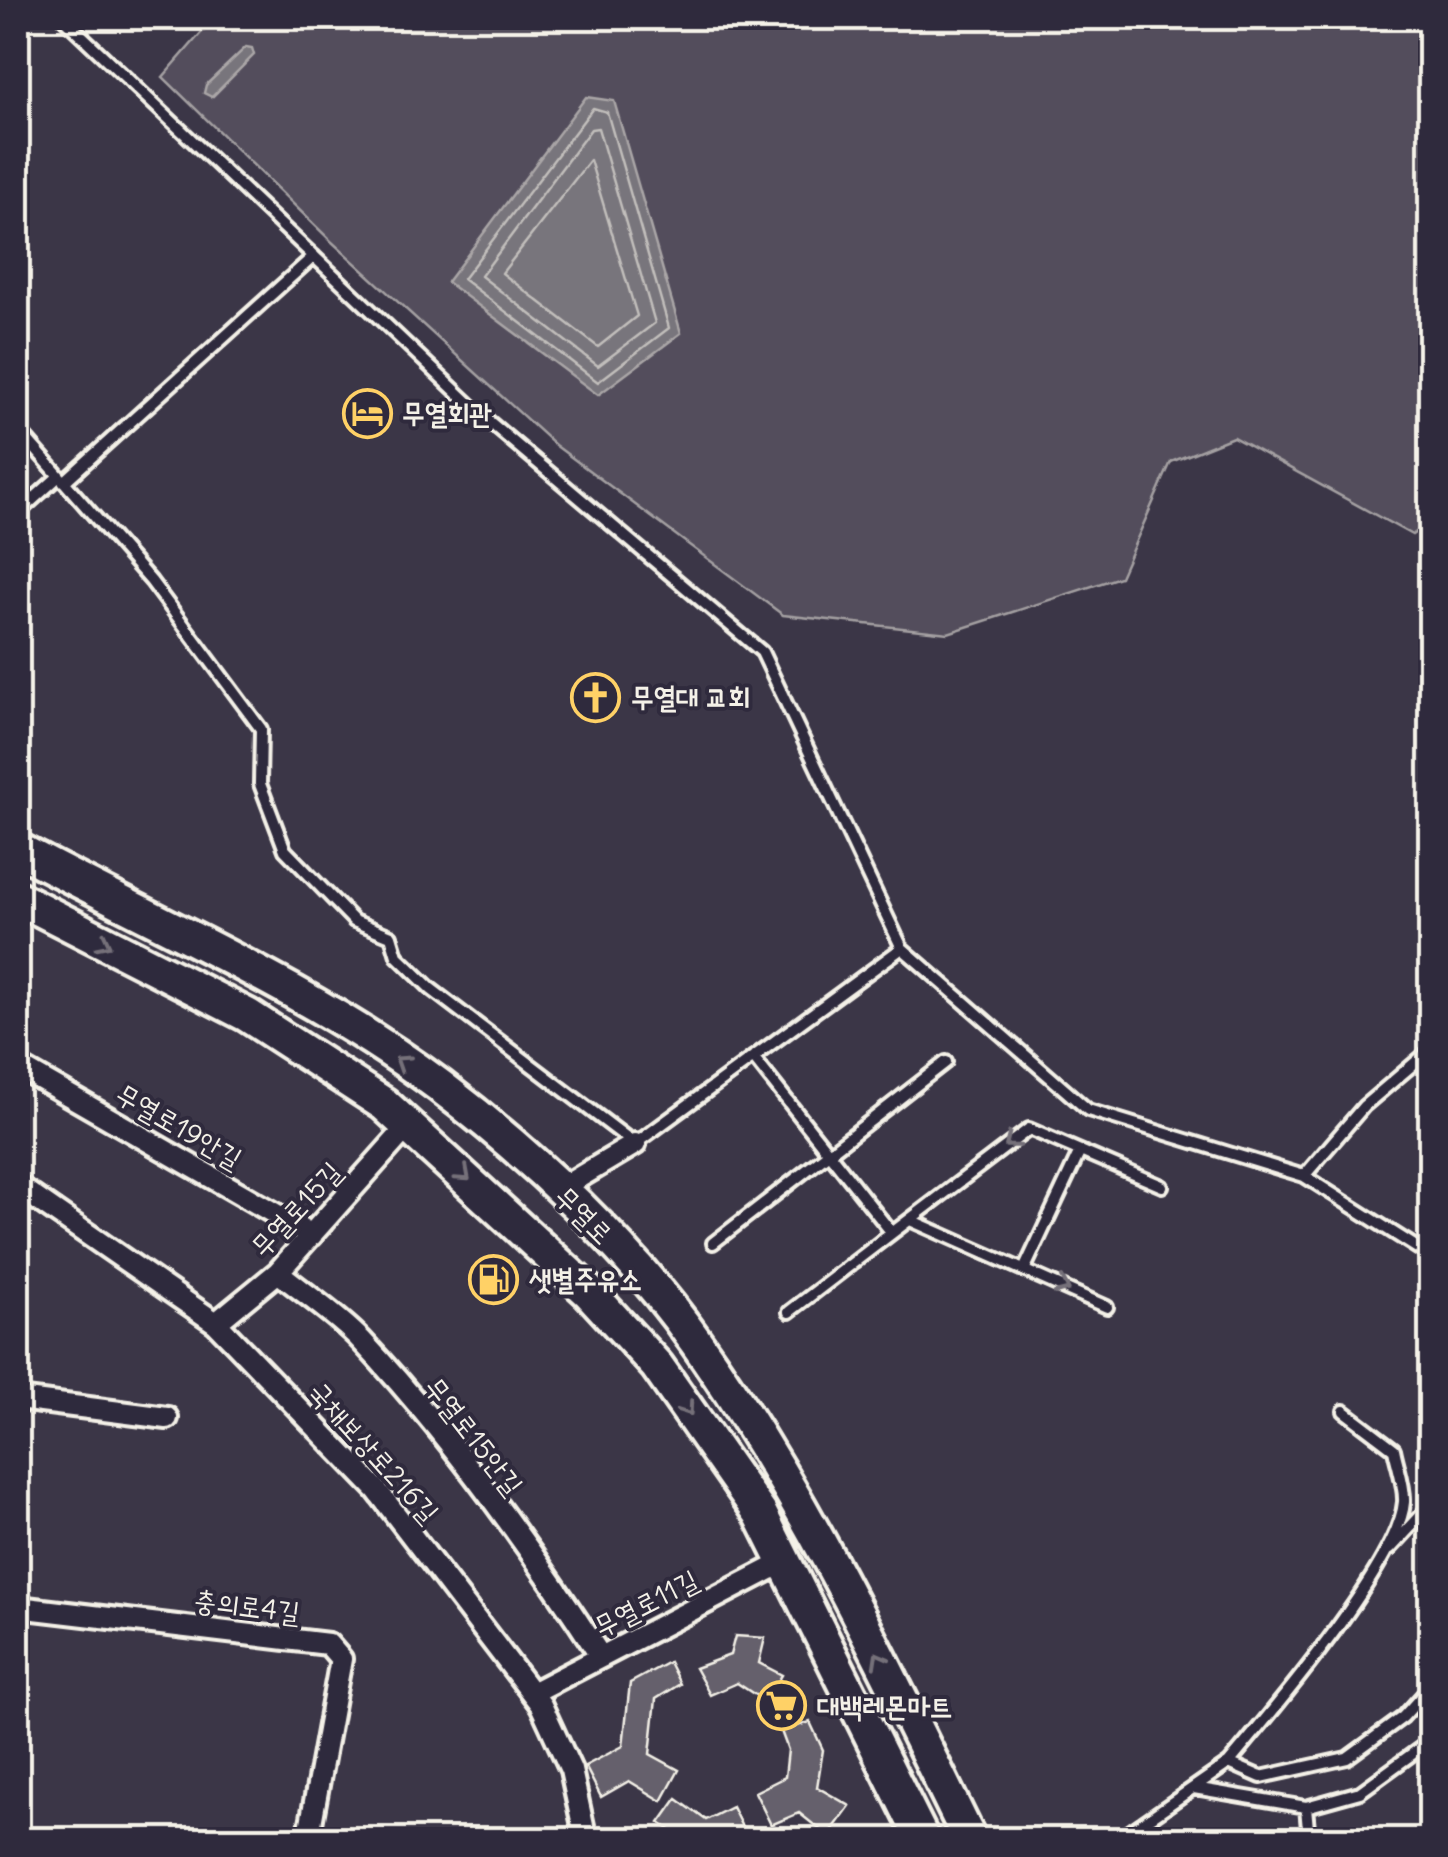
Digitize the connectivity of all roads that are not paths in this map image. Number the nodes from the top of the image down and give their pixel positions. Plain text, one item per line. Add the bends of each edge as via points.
1 (63, 18) edge
2 (314, 256) junction
3 (18, 429) edge
4 (62, 479) junction
5 (18, 513) edge
6 (18, 850) edge
7 (18, 898) edge
8 (902, 948) junction
9 (1430, 1050) edge
10 (754, 1057) junction
11 (946, 1062) dead end
12 (18, 1066) edge
13 (409, 1125) junction
14 (635, 1144) junction
15 (1080, 1151) junction
16 (829, 1153) junction
17 (1304, 1176) junction
18 (18, 1186) edge
19 (1162, 1186) dead end
20 (558, 1190) junction
21 (512, 1220) junction
22 (910, 1220) junction
23 (892, 1233) junction
24 (312, 1235) junction
25 (712, 1242) dead end
26 (1430, 1256) edge
27 (1024, 1270) junction
28 (278, 1272) junction
29 (1107, 1306) dead end
30 (788, 1312) dead end
31 (216, 1324) junction
32 (18, 1399) edge
33 (1344, 1411) dead end
34 (167, 1418) dead end
35 (1430, 1506) edge
36 (1385, 1554) junction
37 (784, 1562) junction
38 (18, 1607) edge
39 (601, 1657) junction
40 (1430, 1688) edge
41 (532, 1693) junction
42 (1430, 1741) edge
43 (1229, 1763) junction
44 (888, 1765) junction
45 (1193, 1788) junction
46 (947, 1794) junction
47 (1306, 1807) junction
48 (1144, 1822) junction
49 (308, 1840) edge
50 (586, 1840) edge
51 (923, 1840) edge
52 (970, 1840) edge
53 (1118, 1840) edge
54 (1151, 1840) edge
55 (1309, 1840) edge

1 - 2 lane
2 - 4 lane
2 - 8 lane via 479,413 762,652
3 - 4 lane
4 - 5 lane
4 - 14 lane via 151,581 261,730 260,784 285,850 354,921 391,936 397,956 431,989
20 -> 6 main road, 무열로 via 439,1086 292,992
7 -> 13 main road, 무열로 via 247,1015
8 - 10 lane
8 - 17 lane via 1088,1110
9 - 17 lane via 1364,1106
10 - 14 lane
10 - 16 lane
11 - 16 lane
12 - 24 street, 무열로19안길
13 -> 21 main road, 무열로
13 - 24 street, 무열로15길
14 - 20 street
15 - 19 lane
15 -> 22 lane via 1029,1129
15 - 27 lane
16 - 23 lane
16 - 25 lane
17 - 26 lane
18 - 31 street, 국채보상로216길
20 - 21 main road
46 -> 20 main road, 무열로 via 794,1500 696,1342 636,1267
21 -> 37 main road, 무열로 via 657,1366 760,1513
22 - 23 lane
22 - 27 lane
23 - 30 lane
24 - 28 street, 무열로15길
27 -> 29 lane
28 - 31 street, 무열로15길
28 - 39 street, 무열로15안길 via 358,1338 428,1419 545,1571
31 - 41 street, 국채보상로216길 via 376,1489
32 - 34 street
33 - 36 lane via 1394,1449 1404,1502
35 - 36 lane
36 - 43 lane via 1301,1676
37 - 39 street, 무열로11길
37 - 44 main road, 무열로
38 - 49 street, 충의로4길 via 328,1644 341,1660
39 - 41 street, 무열로11길
40 - 43 lane via 1347,1758 1261,1777
41 - 50 street, 국채보상로216길 via 572,1770
42 - 47 lane via 1360,1792
43 - 45 lane
44 - 46 main road via 885,1738 892,1734
44 - 51 main road, 무열로
45 - 47 lane
45 - 48 lane
46 - 52 main road, 무열로
47 - 55 lane
48 - 53 lane
48 - 54 lane

